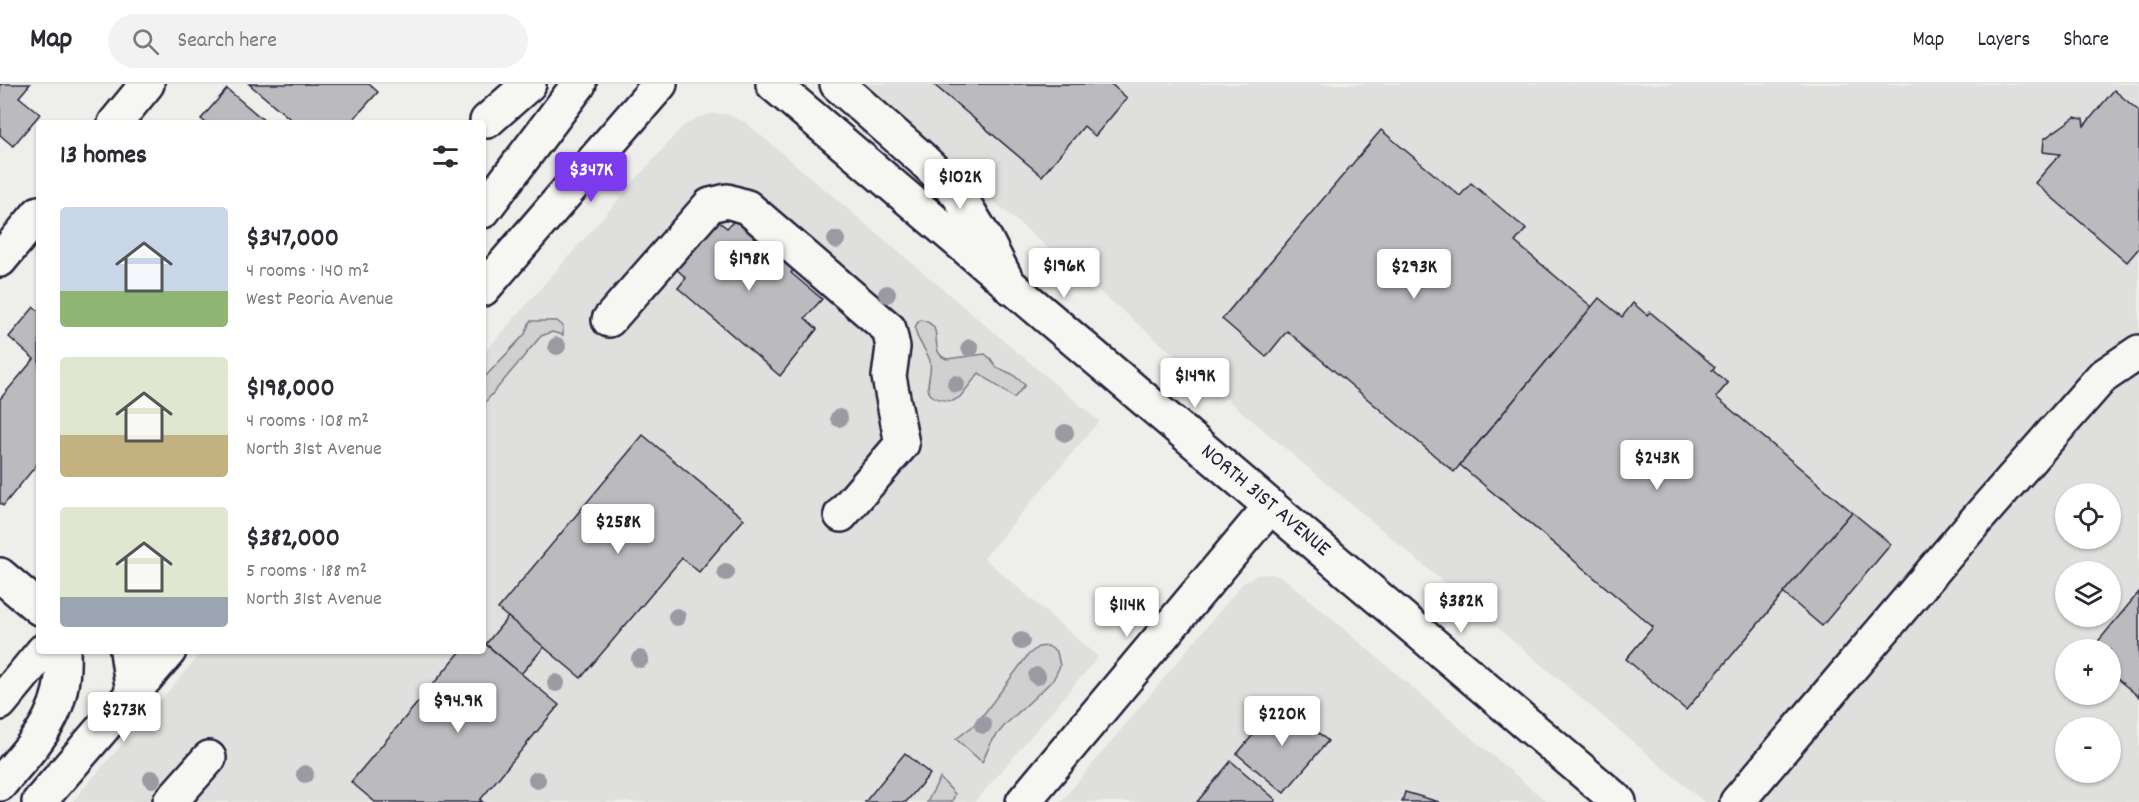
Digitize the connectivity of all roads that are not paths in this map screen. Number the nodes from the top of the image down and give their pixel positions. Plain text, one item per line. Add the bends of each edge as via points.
1 (147, 84) edge
2 (519, 84) edge
3 (529, 84) edge
4 (579, 84) edge
5 (660, 84) edge
6 (773, 84) edge
7 (837, 84) edge
8 (117, 120) edge
9 (486, 122) edge
10 (486, 122) edge
11 (486, 207) edge
12 (36, 217) edge
13 (0, 260) edge
14 (486, 286) edge
15 (1010, 286) junction
16 (609, 320) dead end
17 (2139, 352) edge
18 (1270, 507) junction
19 (841, 515) dead end
20 (0, 575) edge
21 (36, 605) edge
22 (41, 654) edge
23 (63, 654) edge
24 (127, 654) edge
25 (166, 654) edge
26 (133, 693) junction
27 (0, 703) edge
28 (209, 758) dead end
29 (0, 784) edge
30 (39, 802) edge
31 (170, 802) edge
32 (1023, 802) edge
33 (1619, 802) edge
34 (1737, 802) edge

1 - 8 street
2 - 9 street
3 - 10 street
4 - 11 street
5 - 14 street
6 - 15 street, NORTH 31ST AVENUE
7 - 15 street via 958,194
12 - 13 street
15 - 18 street, NORTH 31ST AVENUE
16 - 19 street via 710,206 728,201 747,207 869,314 872,352 890,377 903,444
17 - 34 street via 2102,377
18 - 32 street
18 - 33 street, NORTH 31ST AVENUE
20 - 21 street
22 - 27 street
23 - 29 street via 60,698 50,720
24 - 26 street
25 - 26 street
26 - 30 street
28 - 31 street

